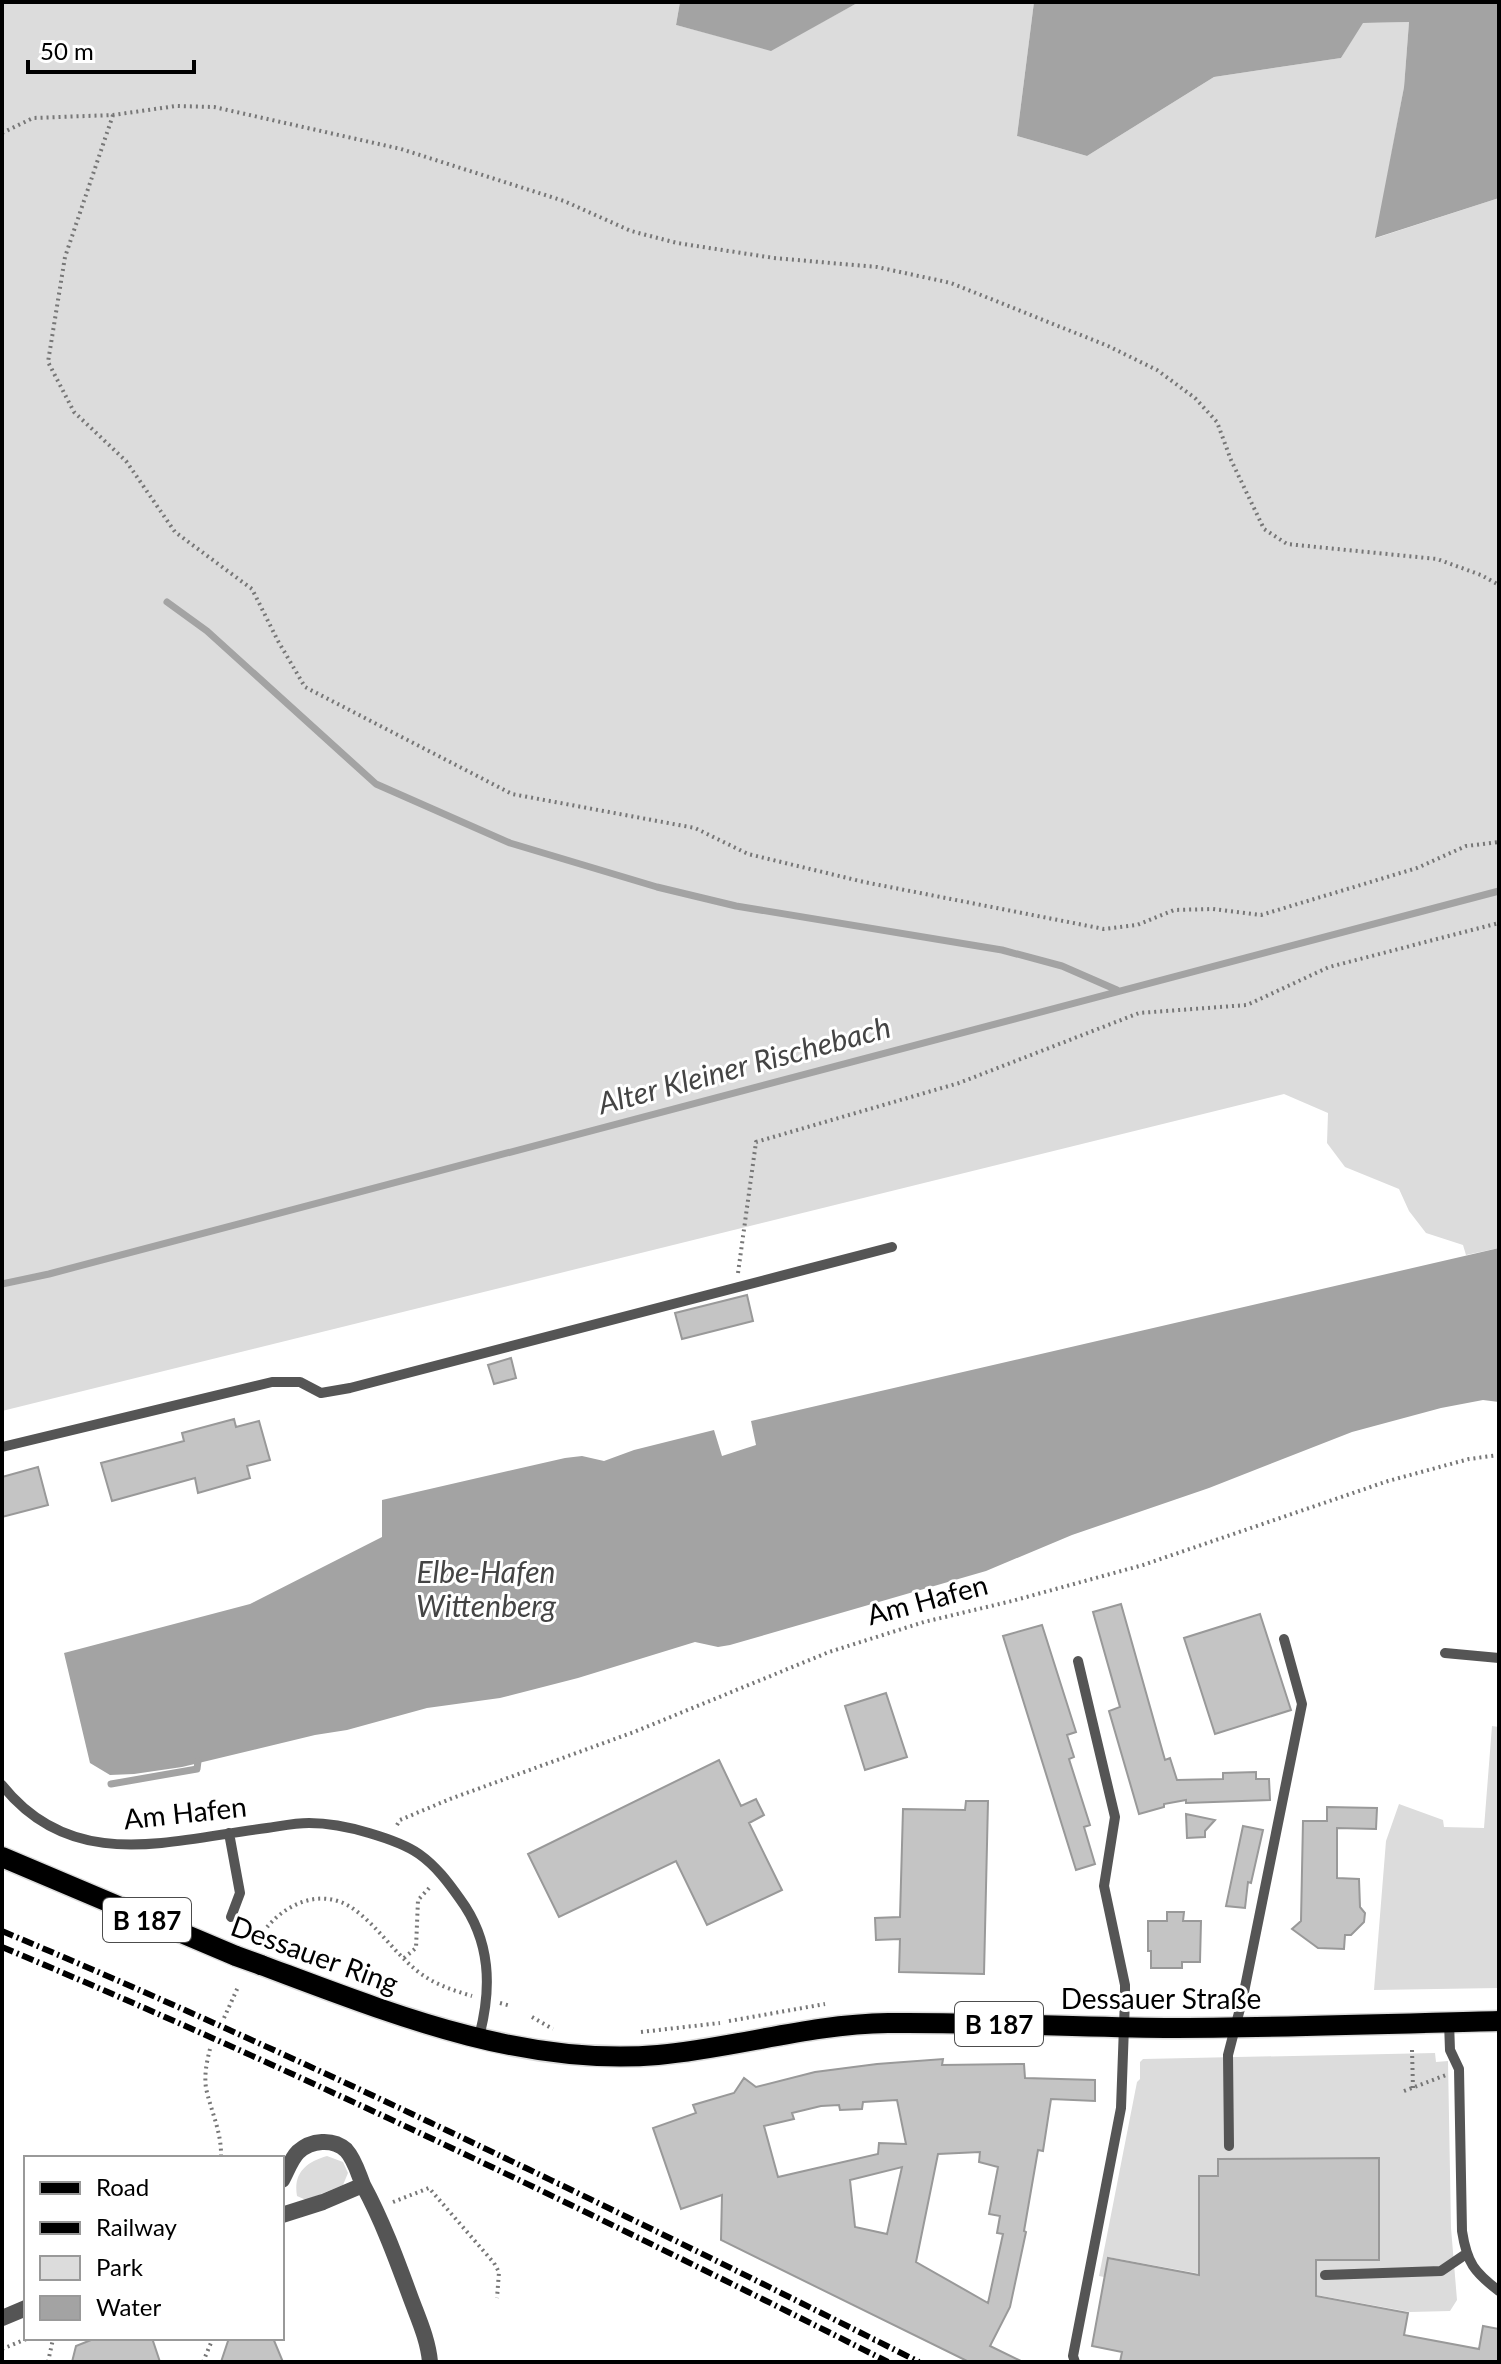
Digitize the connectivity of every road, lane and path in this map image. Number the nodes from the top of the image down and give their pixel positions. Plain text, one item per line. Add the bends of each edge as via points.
1 (113, 115) junction
2 (2, 133) edge
3 (1499, 585) edge
4 (1499, 842) edge
5 (1499, 923) edge
6 (892, 1247) dead end
7 (736, 1288) junction
8 (2, 1447) edge
9 (1499, 1455) edge
10 (1284, 1639) dead end
11 (1445, 1653) dead end
12 (1499, 1658) edge
13 (1078, 1661) dead end
14 (2, 1785) edge
15 (229, 1833) junction
16 (390, 1839) junction
17 (2, 1857) edge
18 (443, 1876) junction
19 (231, 1917) dead end
20 (257, 1942) dead end
21 (404, 1958) junction
22 (238, 1987) dead end
23 (482, 1999) dead end
24 (825, 2004) dead end
25 (532, 2017) dead end
26 (224, 2018) dead end
27 (1499, 2021) edge
28 (1449, 2022) junction
29 (1125, 2027) junction
30 (1234, 2027) junction
31 (557, 2030) dead end
32 (635, 2033) dead end
33 (479, 2037) junction
34 (210, 2049) dead end
35 (1412, 2050) dead end
36 (1459, 2069) junction
37 (1413, 2088) junction
38 (1404, 2091) dead end
39 (1229, 2146) dead end
40 (221, 2156) edge
41 (284, 2176) edge
42 (363, 2185) junction
43 (376, 2209) junction
44 (284, 2214) edge
45 (1466, 2254) junction
46 (1325, 2275) dead end
47 (1499, 2291) edge
48 (497, 2298) dead end
49 (24, 2309) edge
50 (2, 2318) edge
51 (24, 2340) edge
52 (53, 2340) edge
53 (212, 2340) edge
54 (2, 2349) edge
55 (48, 2362) edge
56 (203, 2362) edge
57 (430, 2362) edge
58 (1075, 2362) edge

1 - 2 path via 33,118
1 - 3 path via 214,107 401,149 677,243 877,267 951,283 1108,346 1157,370 1195,398 1217,422 1264,529 1287,544 1437,559
1 - 4 path via 65,257 48,362 74,412 126,461 175,532 252,589 305,687 512,794 695,828 748,854 1104,929 1137,925 1174,910 1261,915 1417,868 1466,846
5 - 7 path via 1329,967 1247,1005 1139,1013 959,1083 756,1142
6 - 7 lane
7 - 8 lane via 350,1388 321,1393 300,1382 272,1382
9 - 16 path, Am Hafen via 1388,1481 1143,1565 829,1652 400,1820
10 - 30 lane via 1302,1704
11 - 12 lane
13 - 29 lane via 1115,1817 1104,1886 1125,1985
14 - 15 lane, Am Hafen via 31,1816 80,1839 133,1845
15 - 16 lane, Am Hafen via 308,1823
15 - 19 lane via 240,1893
16 - 18 lane, Am Hafen via 418,1853
17 - 33 main road, Dessauer Ring / B 187, bridge via 236,1956
18 - 21 path via 418,1900 416,1948
18 - 33 lane, Am Hafen via 468,1910 486,1954 487,2000
20 - 21 path via 278,1913 306,1901 335,1901 354,1909
21 - 23 path via 436,1983
22 - 26 path
24 - 32 path
25 - 31 path
27 - 28 main road, Dessauer Straße / B 187
28 - 30 main road, Dessauer Straße / B 187
28 - 36 lane via 1450,2050
29 - 30 main road, Dessauer Straße / B 187
29 - 33 main road, Dessauer Straße / B 187 via 874,2023 655,2055 541,2050
29 - 58 lane via 1121,2108
30 - 39 lane via 1228,2055
34 - 40 path via 206,2087
35 - 37 path
36 - 37 path
36 - 45 lane
37 - 38 path
41 - 42 street via 297,2152 328,2142 353,2159
42 - 43 street
42 - 44 street
43 - 48 path via 429,2188 494,2263 499,2272
43 - 57 street via 429,2346
45 - 46 lane via 1441,2271
45 - 47 lane via 1477,2274
49 - 50 street
51 - 54 path
52 - 55 path
53 - 56 path

